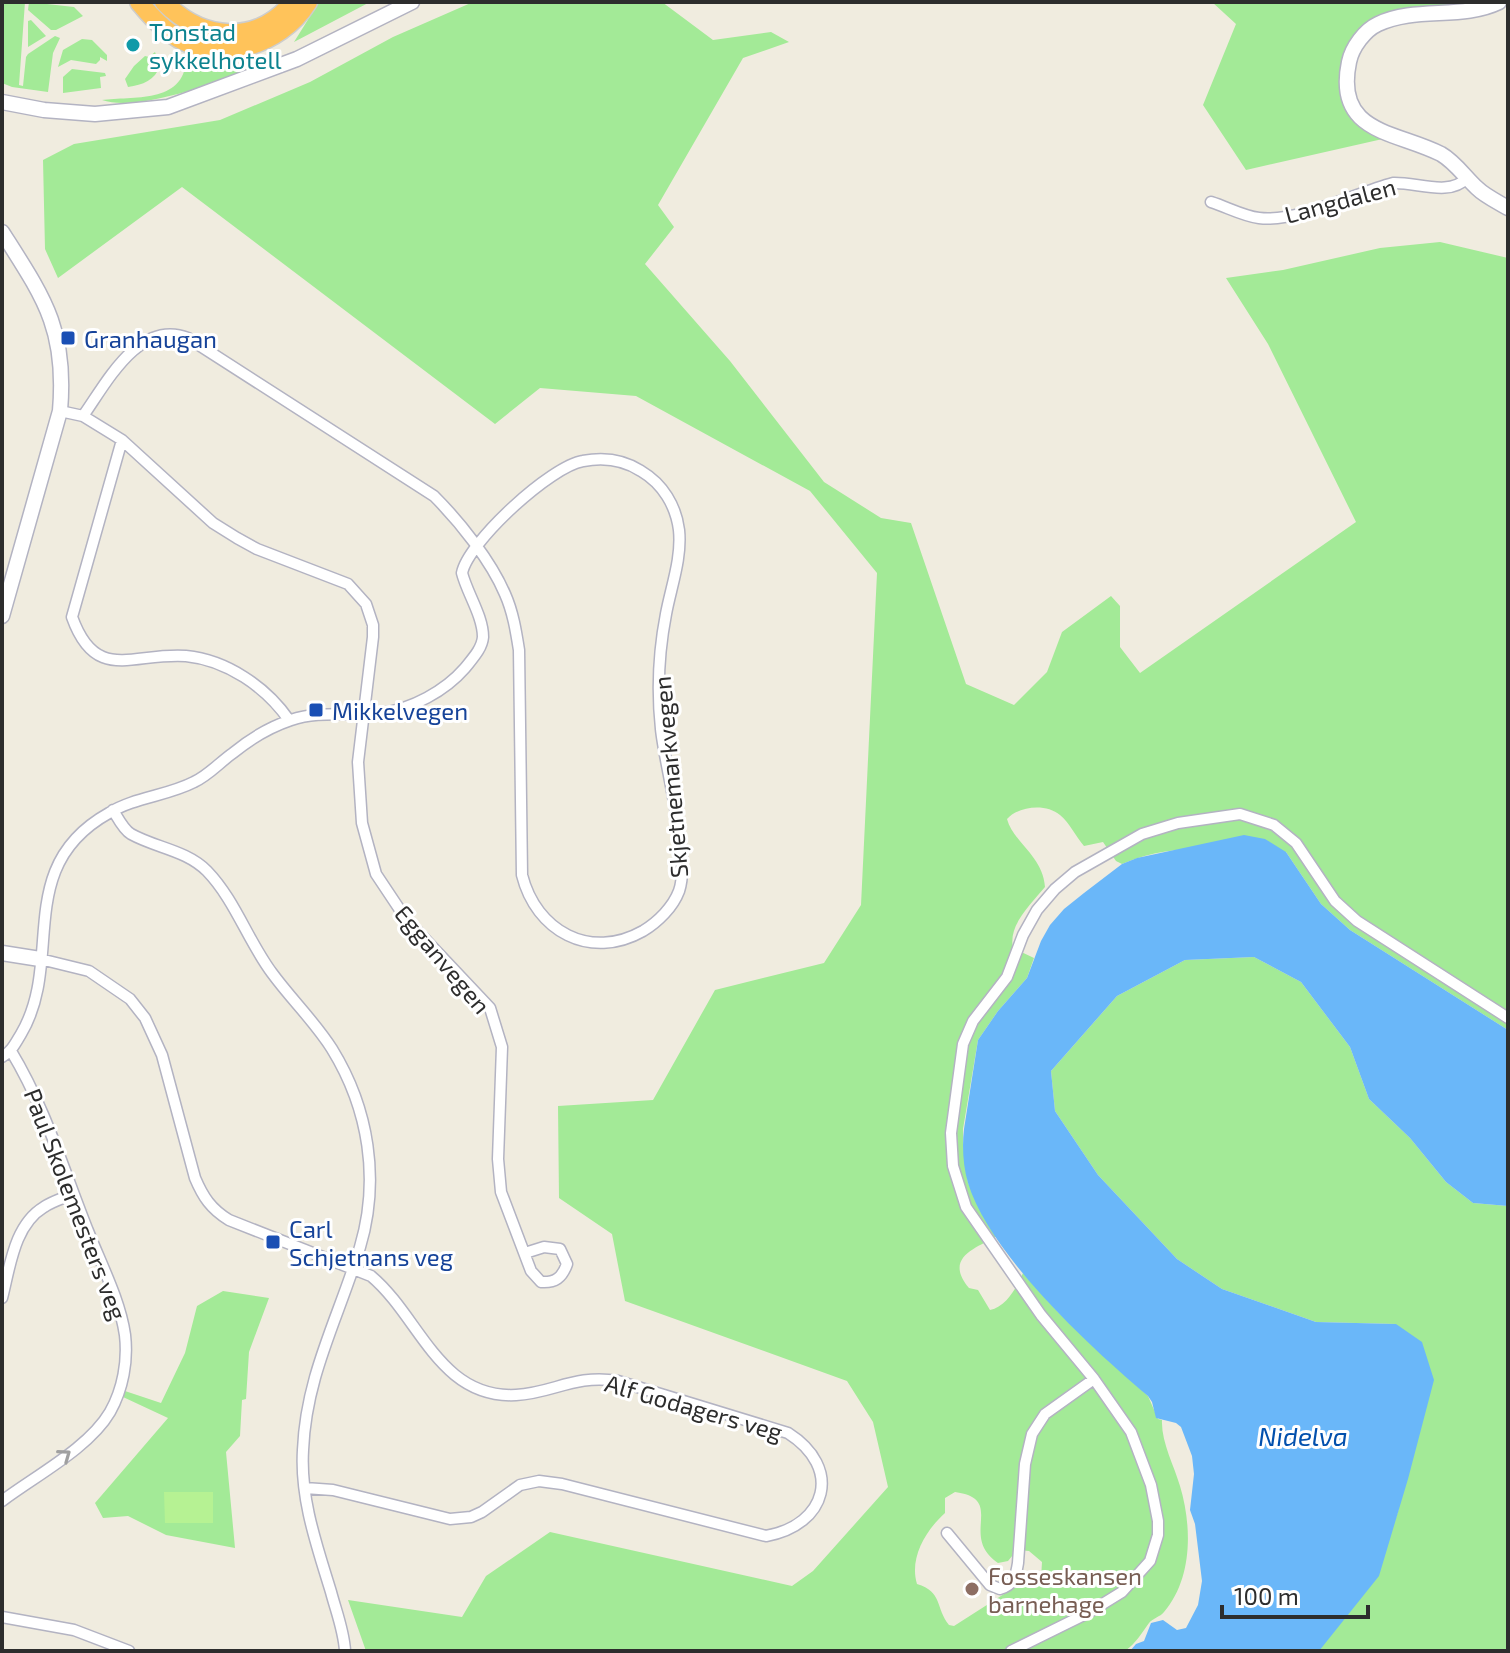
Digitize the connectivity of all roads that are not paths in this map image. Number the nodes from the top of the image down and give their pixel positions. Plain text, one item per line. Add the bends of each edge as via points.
1 (139, 2) edge
2 (164, 2) edge
3 (293, 2) edge
4 (308, 2) edge
5 (412, 2) edge
6 (1499, 2) edge
7 (2, 95) edge
8 (187, 98) junction
9 (2, 102) edge
10 (1467, 178) junction
11 (1211, 202) dead end
12 (1508, 208) edge
13 (2, 232) edge
14 (60, 411) junction
15 (83, 416) junction
16 (122, 440) junction
17 (475, 547) junction
18 (2, 616) edge
19 (363, 714) junction
20 (289, 720) junction
21 (113, 810) junction
22 (2, 953) edge
23 (40, 959) junction
24 (1508, 1018) edge
25 (6, 1054) edge
26 (73, 1194) junction
27 (525, 1253) dead end
28 (353, 1268) junction
29 (2, 1298) edge
30 (1094, 1379) junction
31 (305, 1488) junction
32 (2, 1501) edge
33 (947, 1533) dead end
34 (2, 1617) edge
35 (129, 1651) edge
36 (345, 1651) edge
37 (1011, 1651) edge

1 - 4 highway via 170,33 221,49 265,41 289,26
2 - 3 highway via 200,27 240,34 269,24
5 - 8 street via 297,59
6 - 10 street via 1453,12 1411,13 1373,26 1350,56 1346,77 1350,102 1373,127 1442,155
7 - 8 street via 95,107
8 - 9 street via 152,110 95,114
10 - 11 street, Langdalen via 1448,189 1393,183 1275,218
10 - 12 street
13 - 14 street via 51,315 60,354
14 - 15 street, Egganvegen
14 - 18 street
15 - 16 street, Egganvegen
15 - 17 street, Skjetnemarkvegen via 119,365 142,343 178,334 412,480 448,511
16 - 19 street, Egganvegen via 213,523 257,549 348,584 358,593 373,625
16 - 20 street via 72,617 79,638 95,655 115,661 186,656 225,665 270,698
17 - 17 street, Skjetnemarkvegen via 549,476 582,461 607,459 642,471 675,509 679,550 665,617 660,684 662,740 681,847 679,890 661,917 636,935 603,944 568,936 544,920 526,891 520,839 519,650 505,595
17 - 19 street via 462,573 481,625 480,648 463,671 423,700
19 - 20 street
19 - 27 street, Egganvegen via 358,762 362,823 376,874 406,919 490,1008 502,1047 501,1192
20 - 21 street via 250,740 194,783
21 - 23 street via 81,832 56,868 45,904
21 - 28 street via 132,834 205,869 270,972 348,1077 362,1116 370,1179 366,1222
22 - 23 street, Alf Godagers veg
23 - 25 street, Paul Skolemesters veg via 32,1012
23 - 28 street, Alf Godagers veg via 89,971 130,999 145,1018 162,1055 195,1178 214,1211
24 - 30 street via 1357,921 1335,901 1296,843 1274,825 1240,814 1178,823 1142,834 1075,872 1037,910 1007,977 973,1021 963,1044 951,1133 953,1166 966,1207 1041,1315
25 - 26 street, Paul Skolemesters veg via 31,1084
26 - 29 street via 30,1219 16,1246
32 -> 26 street, Paul Skolemesters veg via 99,1426 119,1393 125,1368 123,1320
28 - 31 street via 306,1406
28 - 31 street, Alf Godagers veg via 390,1291 433,1353 473,1389 504,1395 574,1380 618,1381 788,1433 816,1457 821,1493 803,1522 766,1536 550,1482 520,1485 482,1512 450,1519
30 - 33 street via 1045,1414 1032,1434 1015,1579 1000,1589 990,1585
30 - 37 street via 1131,1432 1145,1465 1158,1521 1156,1549 1143,1571 1114,1597
31 - 36 street
34 - 35 street via 74,1630

